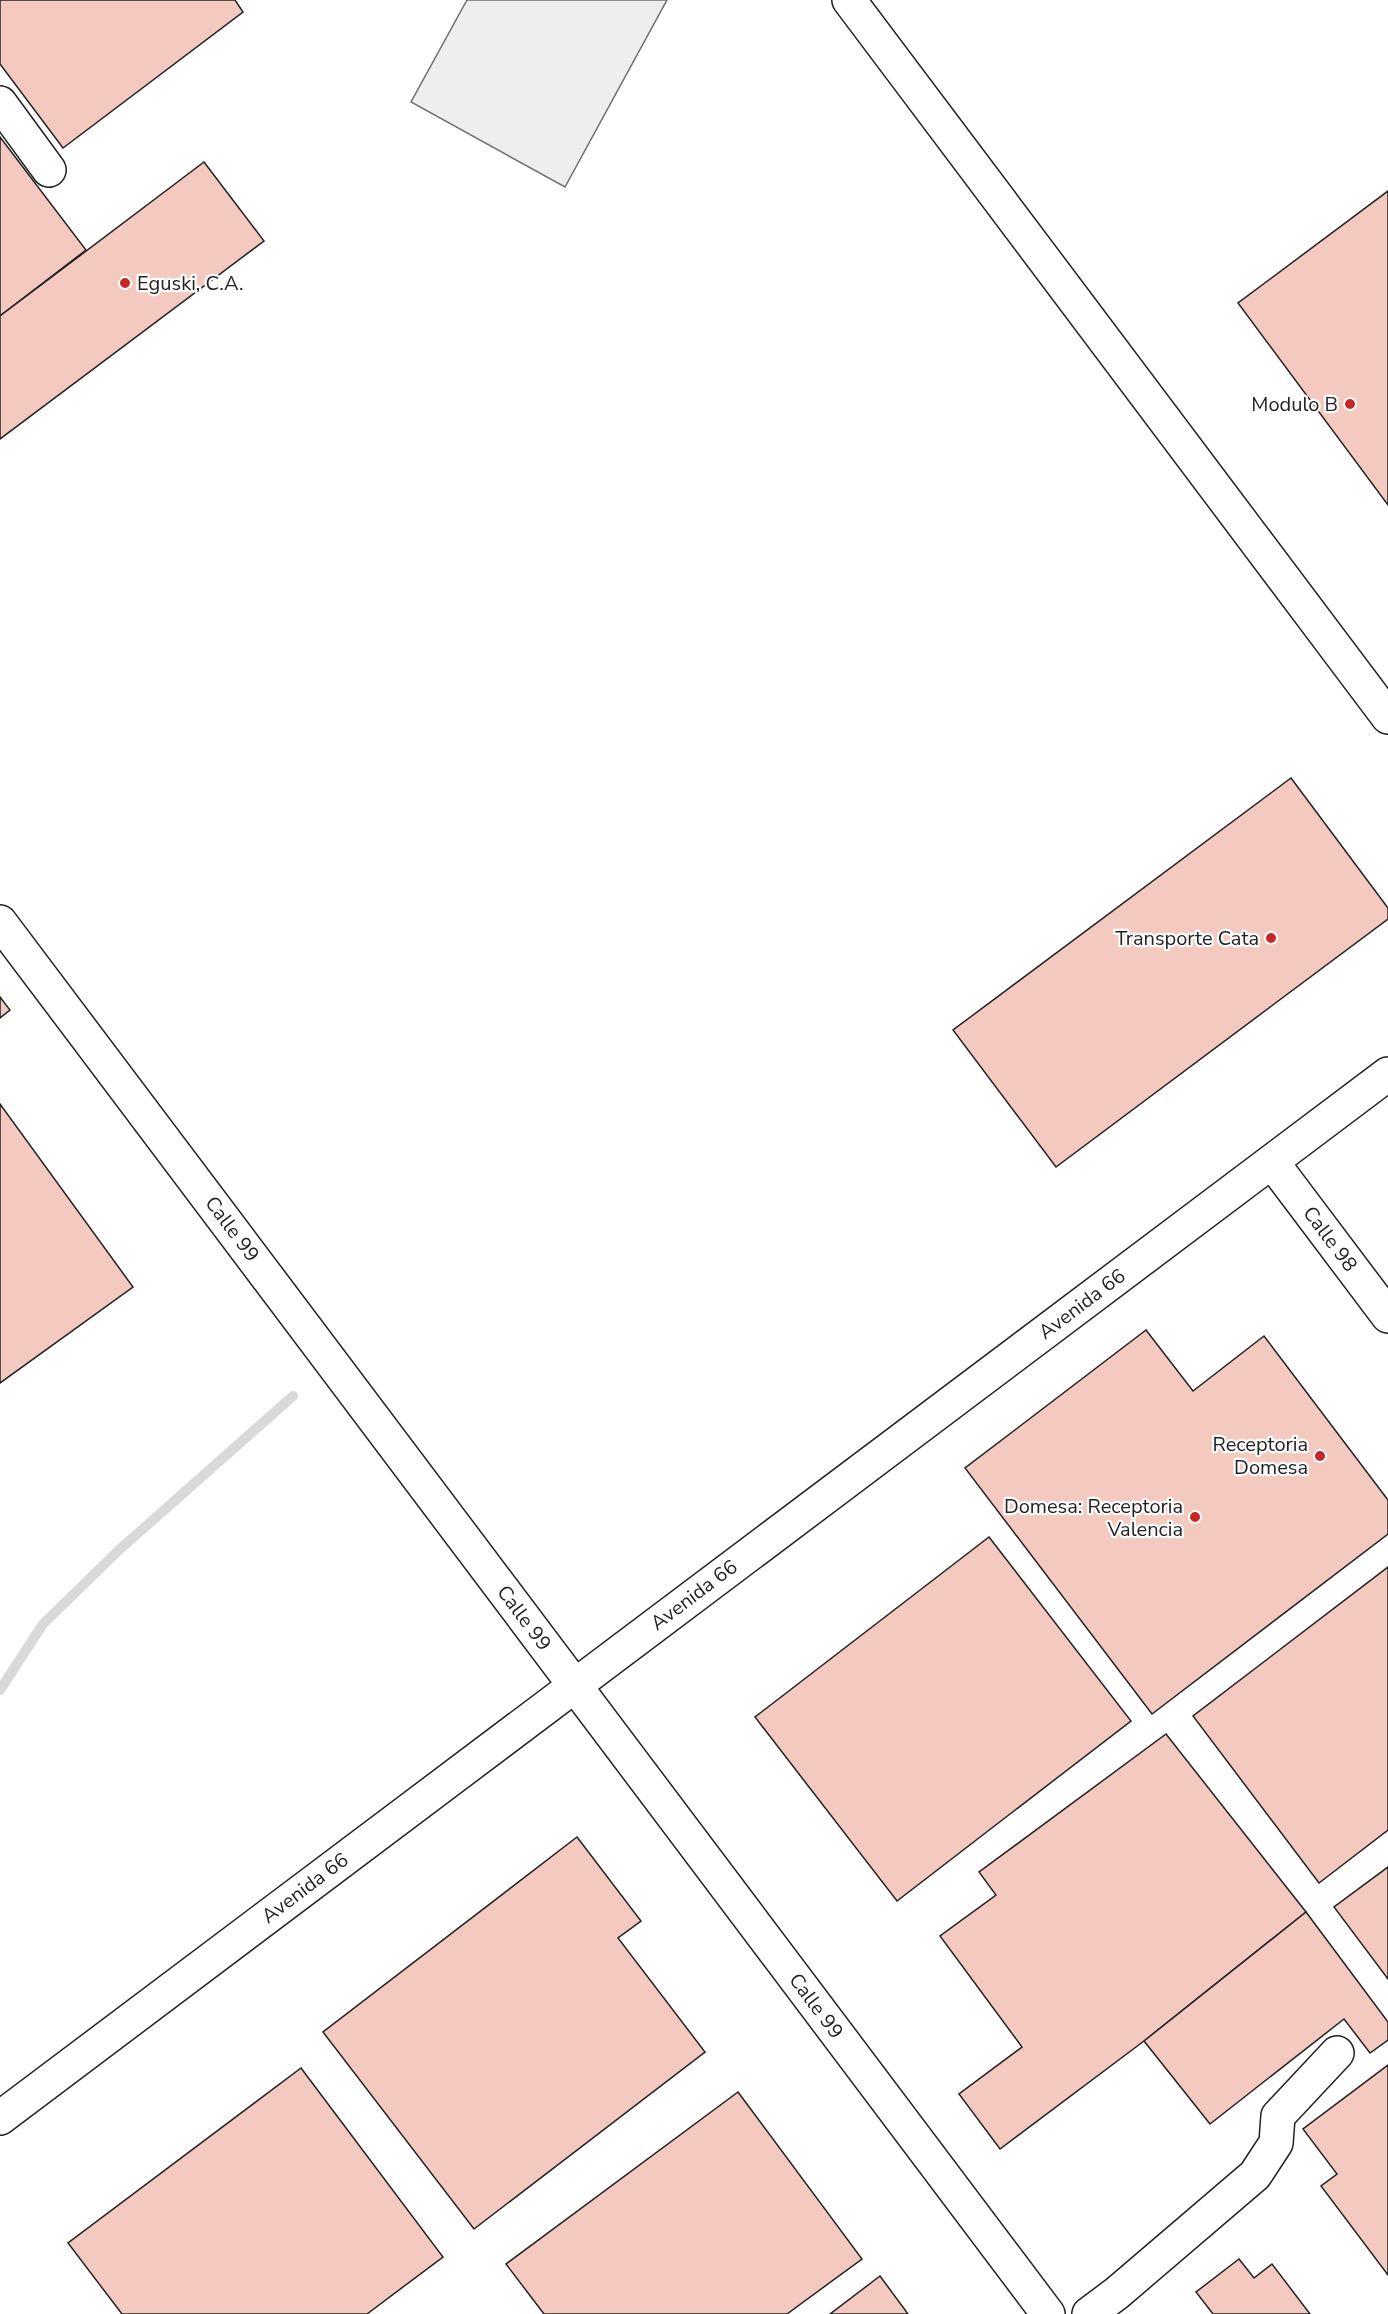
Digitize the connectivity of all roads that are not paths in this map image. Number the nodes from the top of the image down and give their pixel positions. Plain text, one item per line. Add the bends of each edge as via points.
1 (849, 0) edge
2 (0, 103) edge
3 (49, 170) dead end
4 (1388, 717) edge
5 (0, 922) edge
6 (1388, 1074) edge
7 (1272, 1162) junction
8 (1388, 1316) edge
9 (574, 1685) junction
10 (1338, 2053) dead end
11 (0, 2118) edge
12 (1048, 2314) edge
13 (1089, 2314) edge

1 - 4 lane
2 - 3 lane
5 - 9 lane, Calle 99
6 - 7 lane, Avenida 66
7 - 8 lane, Calle 98
7 - 9 lane, Avenida 66
9 - 11 lane, Avenida 66
9 - 12 lane, Calle 99
10 - 13 lane via 1278,2116 1276,2143 1255,2175

